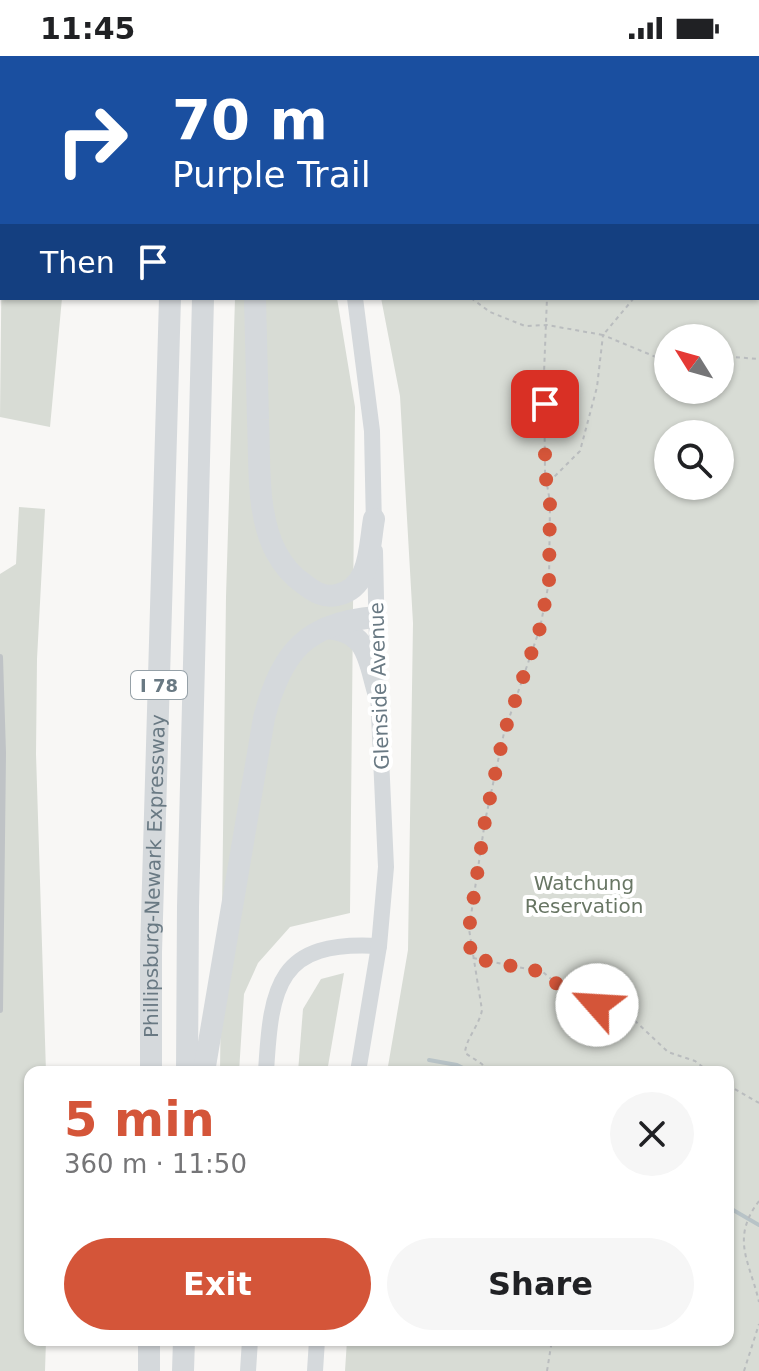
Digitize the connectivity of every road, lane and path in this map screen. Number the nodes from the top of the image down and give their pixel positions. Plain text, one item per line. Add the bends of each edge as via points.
1 (170, 300) edge
2 (203, 300) edge
3 (255, 300) edge
4 (355, 300) edge
5 (474, 300) edge
6 (547, 300) edge
7 (632, 300) edge
8 (547, 325) junction
9 (603, 335) junction
10 (654, 356) edge
11 (734, 357) edge
12 (759, 359) edge
13 (548, 482) junction
14 (374, 519) junction
15 (328, 597) junction
16 (376, 610) junction
17 (325, 628) junction
18 (0, 657) edge
19 (378, 692) junction
20 (2, 753) edge
21 (379, 946) junction
22 (471, 958) junction
23 (0, 1010) edge
24 (151, 1066) edge
25 (187, 1066) edge
26 (205, 1066) edge
27 (266, 1066) edge
28 (359, 1066) edge
29 (483, 1066) edge
30 (701, 1066) edge
31 (734, 1088) edge
32 (759, 1103) edge
33 (759, 1201) edge
34 (759, 1302) edge
35 (759, 1324) edge
36 (149, 1346) edge
37 (184, 1346) edge
38 (250, 1346) edge
39 (317, 1346) edge
40 (551, 1346) edge
41 (149, 1371) edge
42 (183, 1371) edge
43 (248, 1371) edge
44 (315, 1371) edge
45 (547, 1371) edge
46 (744, 1371) edge

1 - 24 highway, Phillipsburg-Newark Expressway / I 78
2 - 25 highway, Phillipsburg-Newark Expressway / I 78
3 - 15 highway via 264,515 283,563 306,586
4 - 14 main road, Glenside Avenue via 372,431
5 - 8 path via 525,326
6 - 8 path
7 - 9 path
8 - 9 path
8 - 13 path
9 - 10 path
9 - 13 path via 597,387 580,451
11 - 12 path
13 - 22 path via 549,582 540,628 504,733 485,821 469,929
14 - 15 highway via 362,578 347,592
14 - 16 main road, Glenside Avenue
15 - 16 highway
16 - 17 highway
16 - 19 main road, Glenside Avenue
17 - 19 highway via 357,637
17 - 26 highway via 304,641 285,663 269,698
18 - 20 lane
19 - 21 main road, Glenside Avenue via 386,867
20 - 23 lane
21 - 27 main road via 325,948 294,966 273,998
21 - 28 main road, Glenside Avenue
22 - 29 path via 482,1010 465,1053
22 - 30 path via 543,972 563,989 634,1020 668,1052
31 - 32 path
33 - 34 path via 742,1246
35 - 46 path
36 - 41 highway
37 - 42 highway
38 - 43 main road
39 - 44 main road
40 - 45 path

